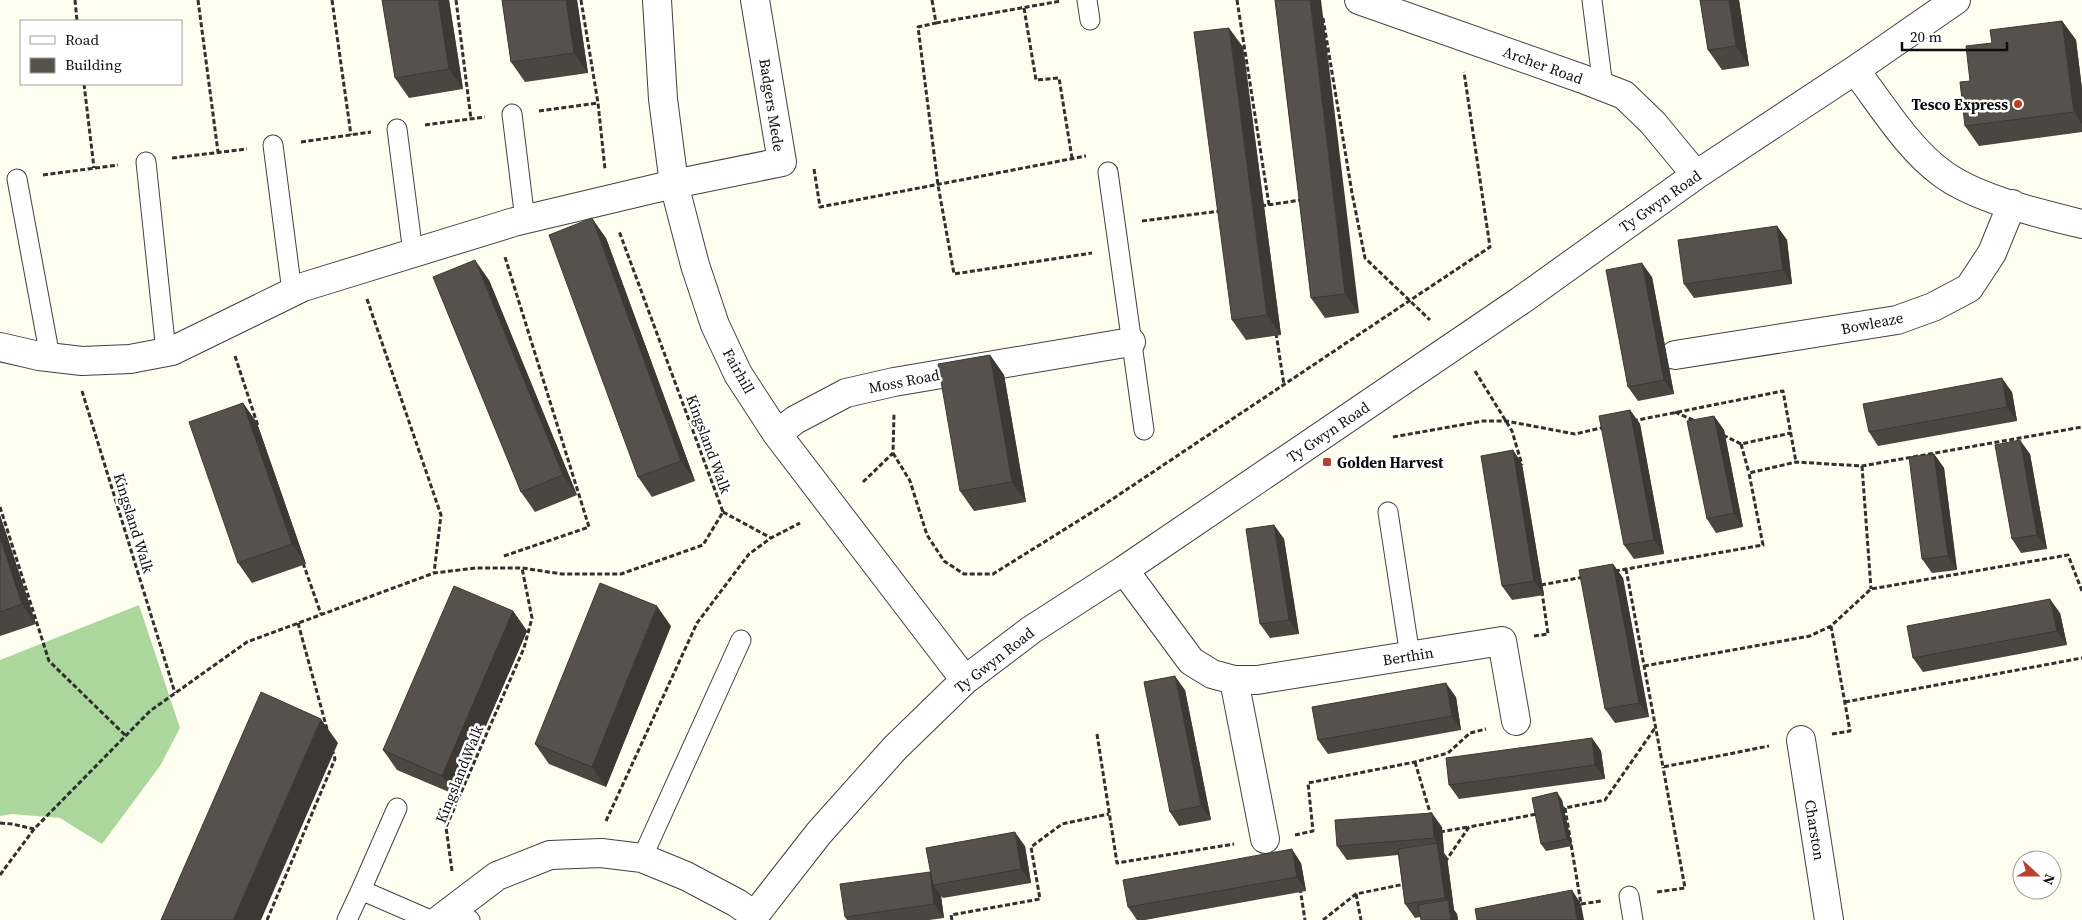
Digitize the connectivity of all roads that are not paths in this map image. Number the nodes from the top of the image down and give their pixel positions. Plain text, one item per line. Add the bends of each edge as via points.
1 (657, 0) edge
2 (756, 0) edge
3 (1087, 0) edge
4 (1359, 0) edge
5 (1592, 0) edge
6 (1956, 0) edge
7 (1090, 20) dead end
8 (1855, 70) junction
9 (1603, 87) junction
10 (512, 114) dead end
11 (397, 129) dead end
12 (273, 145) dead end
13 (146, 162) dead end
14 (1108, 172) road end
15 (1696, 175) junction
16 (17, 178) dead end
17 (674, 184) junction
18 (2012, 204) junction
19 (525, 220) junction
20 (2082, 224) edge
21 (413, 253) junction
22 (292, 292) junction
23 (1131, 342) junction
24 (0, 347) edge
25 (166, 352) junction
26 (1675, 354) dead end
27 (61, 358) junction
28 (1144, 430) dead end
29 (777, 434) junction
30 (1388, 512) dead end
31 (1124, 570) junction
32 (741, 640) dead end
33 (1410, 656) junction
34 (965, 680) junction
35 (1234, 680) junction
36 (1516, 721) dead end
37 (1801, 740) road end
38 (397, 808) dead end
39 (1266, 838) dead end
40 (642, 858) junction
41 (361, 890) junction
42 (1629, 896) road end
43 (449, 916) edge
44 (752, 918) edge
45 (347, 920) edge
46 (1633, 920) edge
47 (1829, 920) edge

1 - 17 street, Fairhill via 663,99
2 - 17 street, Badgers Mede via 782,162
3 - 7 lane
4 - 9 street, Archer Road
5 - 9 lane
6 - 8 street, Ty Gwyn Road
8 - 15 street, Ty Gwyn Road
8 - 18 street via 1915,149 1943,174 1969,189
9 - 15 street, Archer Road via 1624,95 1653,123
10 - 19 lane
11 - 21 lane
12 - 22 lane
13 - 25 lane
14 - 23 lane
15 - 31 street, Ty Gwyn Road via 1520,301
16 - 27 lane
17 - 19 street, Badgers Mede
17 - 29 street, Fairhill via 695,265 716,325 738,374
18 - 20 street
18 - 26 street, Bowleaze via 1992,253 1969,288 1934,307 1897,320
19 - 21 street, Badgers Mede
21 - 22 street, Badgers Mede
22 - 25 street, Badgers Mede
23 - 28 lane
23 - 29 street, Moss Road via 846,393 795,420
24 - 27 street, Badgers Mede
25 - 27 street, Badgers Mede via 130,359 82,361
29 - 34 street, Fairhill
30 - 33 lane
31 - 34 street, Ty Gwyn Road via 1030,630
31 - 35 street, Berthin via 1191,661 1212,674
32 - 40 lane
33 - 35 street, Berthin via 1257,680
33 - 36 street, Berthin via 1502,642
34 - 44 street, Ty Gwyn Road via 895,748 825,826
35 - 39 street
37 - 47 street, Charston
38 - 41 lane
40 - 43 street via 591,853 550,855 497,876
40 - 44 street via 686,876 737,903
41 - 43 lane
41 - 45 lane
42 - 46 lane

